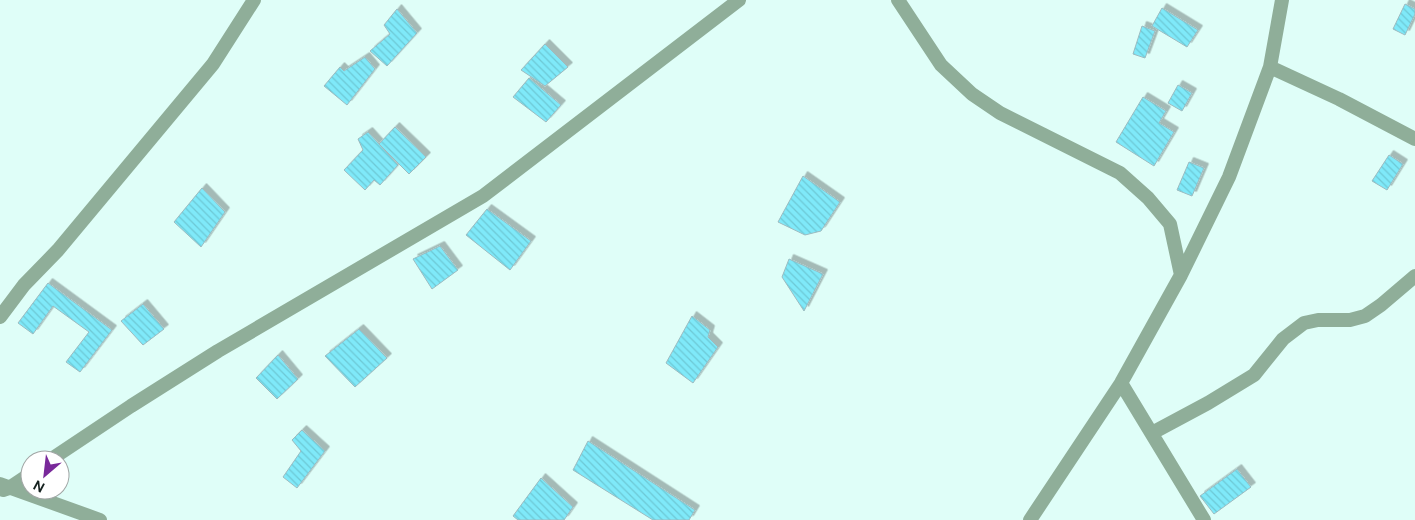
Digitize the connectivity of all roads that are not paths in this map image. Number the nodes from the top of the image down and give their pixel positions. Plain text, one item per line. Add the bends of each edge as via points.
1 (254, 0) edge
2 (738, 0) edge
3 (898, 0) edge
4 (1282, 0) edge
5 (1270, 67) junction
6 (1415, 139) edge
7 (1181, 274) junction
8 (1415, 276) edge
9 (0, 317) edge
10 (1121, 382) junction
11 (1152, 433) junction
12 (65, 450) edge
13 (20, 479) edge
14 (3, 488) edge
15 (100, 520) edge
16 (1030, 520) edge
17 (1204, 520) edge

1 - 9 street via 213,64
2 - 12 street via 482,196 218,352
3 - 7 street via 941,64 972,94 1000,113 1120,173 1148,198 1170,224
4 - 5 street
5 - 6 street
5 - 7 street via 1229,177
7 - 10 street
8 - 11 street via 1365,316 1304,323 1283,339 1254,375
10 - 11 street
10 - 16 street
11 - 17 street
13 - 14 street
14 - 15 street

